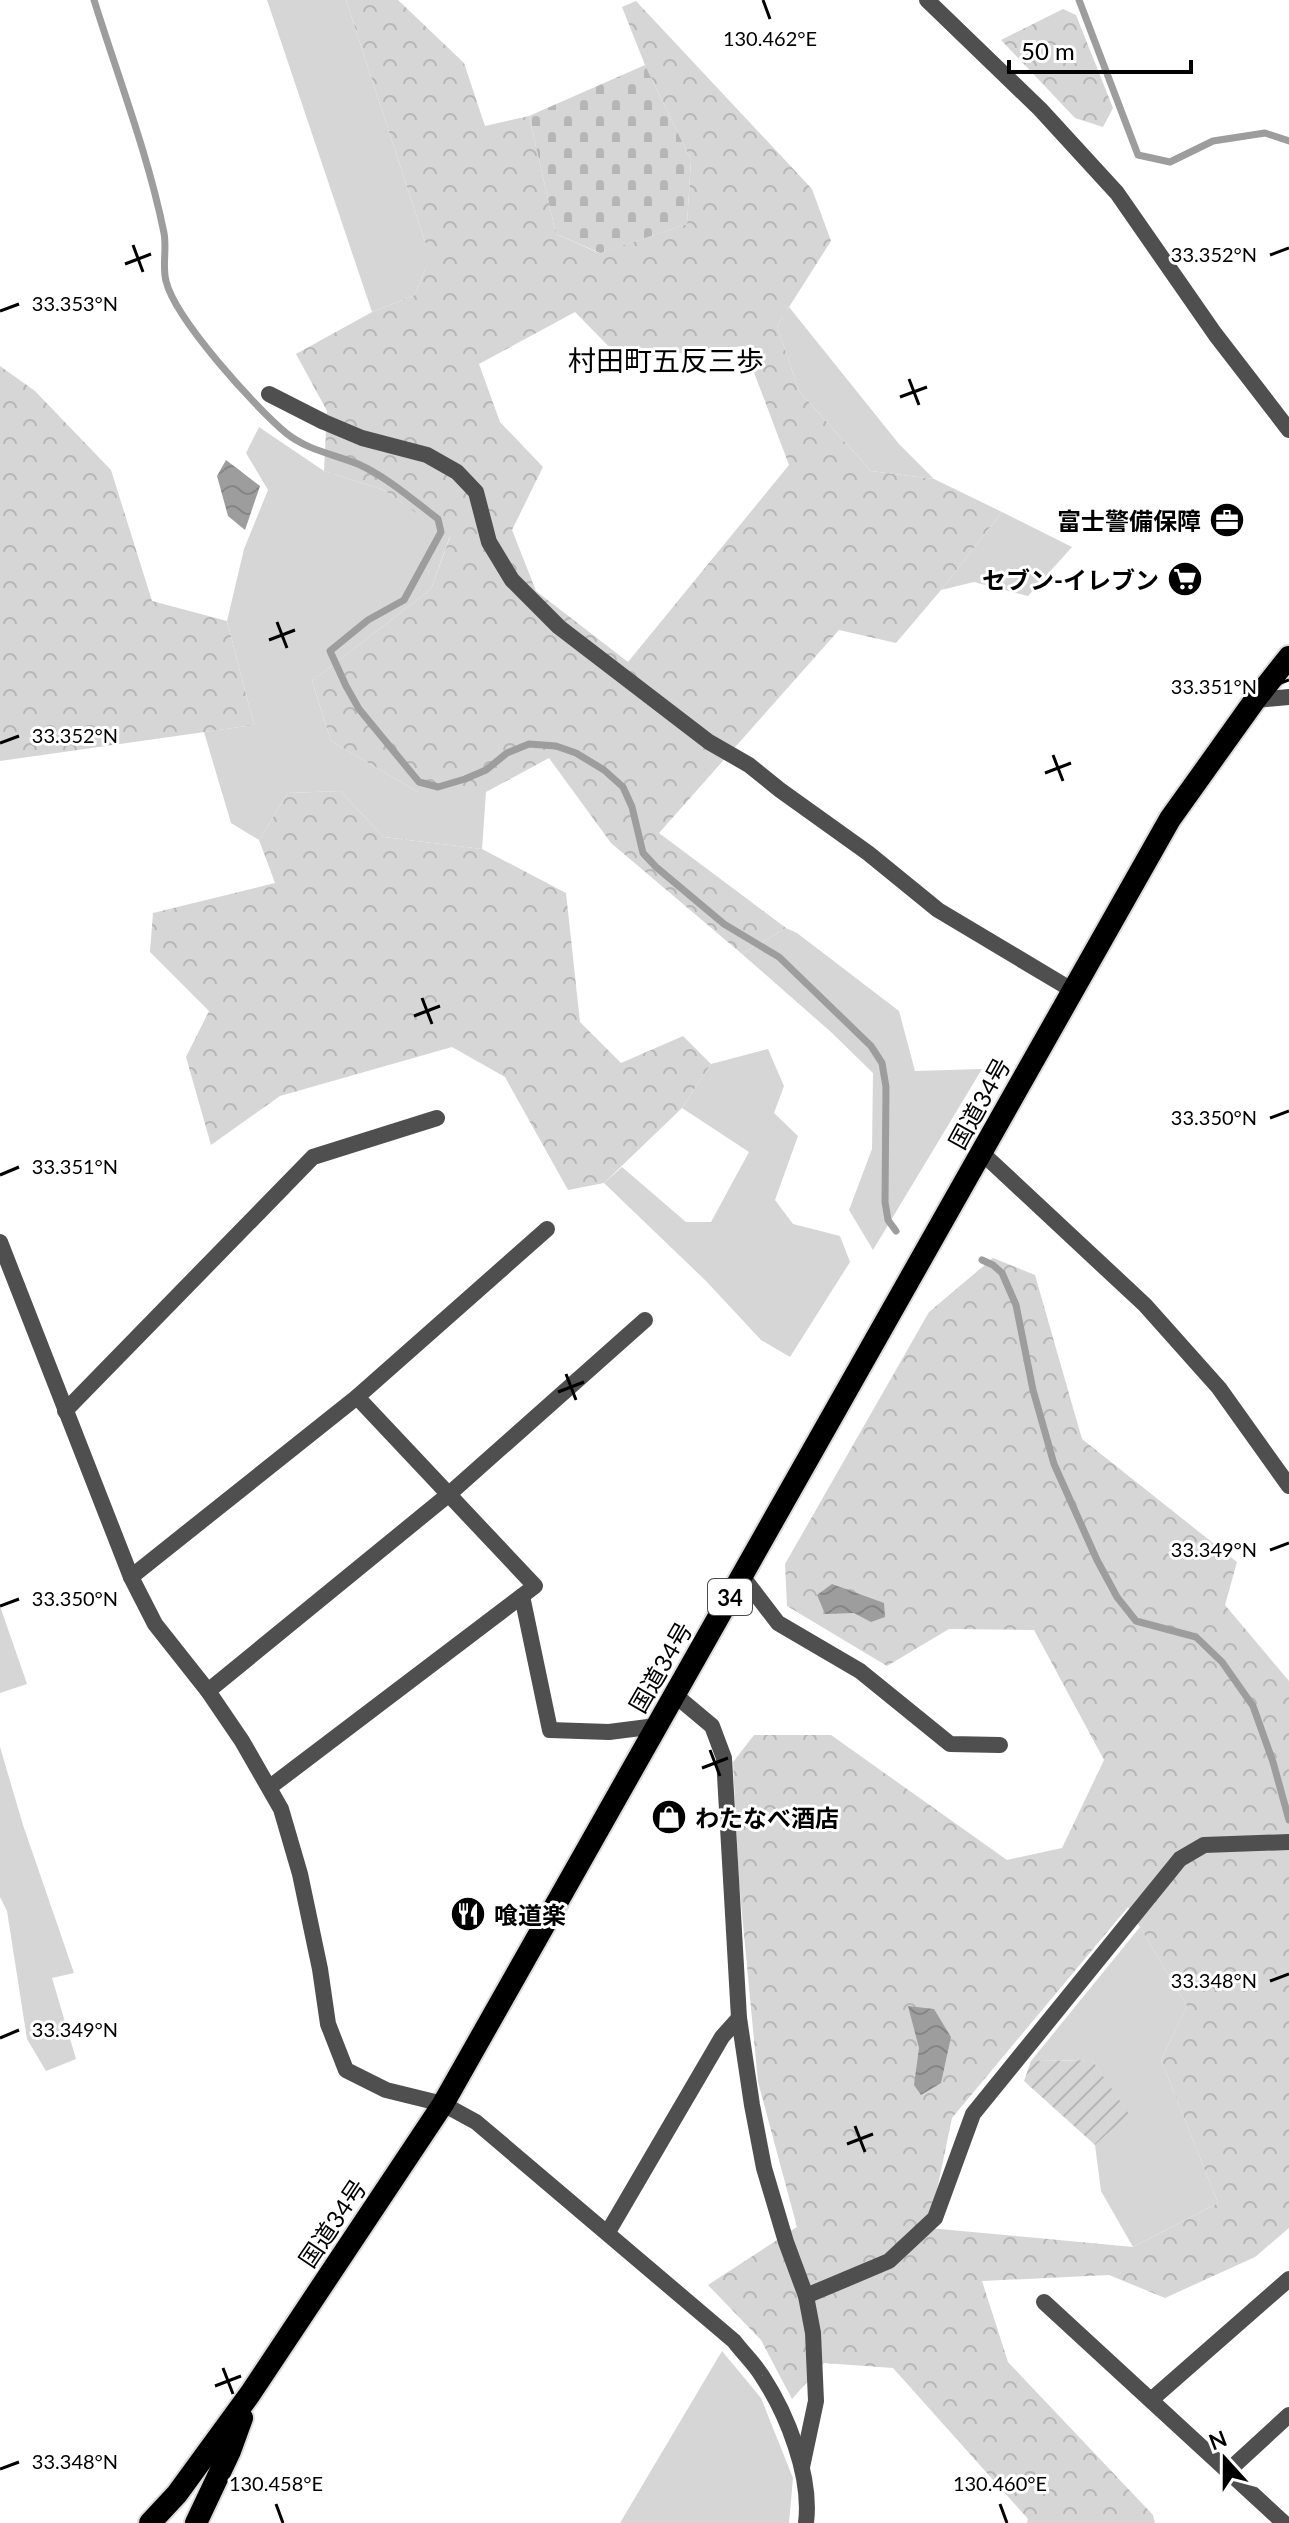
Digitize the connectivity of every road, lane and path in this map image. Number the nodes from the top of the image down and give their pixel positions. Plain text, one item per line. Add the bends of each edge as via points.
1 (927, 0) edge
2 (269, 394) dead end
3 (1289, 430) edge
4 (1289, 657) edge
5 (1289, 697) edge
6 (1255, 700) junction
7 (1072, 990) junction
8 (437, 1118) dead end
9 (981, 1152) junction
10 (547, 1229) dead end
11 (0, 1242) edge
12 (645, 1320) dead end
13 (357, 1397) junction
14 (65, 1411) junction
15 (1289, 1486) edge
16 (448, 1495) junction
17 (742, 1576) junction
18 (131, 1577) junction
19 (522, 1596) junction
20 (208, 1691) junction
21 (675, 1695) junction
22 (656, 1726) junction
23 (1000, 1745) dead end
24 (270, 1787) junction
25 (1289, 1842) edge
26 (739, 2018) junction
27 (443, 2104) junction
28 (608, 2232) junction
29 (1289, 2279) edge
30 (806, 2296) junction
31 (1044, 2302) dead end
32 (250, 2394) junction
33 (1151, 2400) junction
34 (1289, 2415) edge
35 (801, 2468) junction
36 (1228, 2471) junction
37 (150, 2523) edge
38 (196, 2523) edge
39 (806, 2523) edge
40 (1284, 2523) edge

1 - 3 street via 1040,109 1117,193
2 - 7 street via 336,428 427,455 457,472 476,492 489,542 512,580 559,627 938,910
4 - 6 highway, 国道34号 / 34
5 - 6 street
6 - 7 highway, 国道34号 / 34 via 1170,819
7 - 9 highway, 国道34号 / 34
8 - 14 street via 313,1157
9 - 15 street via 1145,1305 1219,1388
9 - 17 highway, 国道34号 / 34
10 - 13 street
11 - 14 street
12 - 16 street
13 - 16 street
13 - 18 street
14 - 18 street
16 - 19 street via 535,1586
16 - 20 street
17 - 21 highway, 国道34号 / 34
17 - 23 street via 778,1623 860,1671 950,1744
18 - 20 street via 155,1624
19 - 22 street via 550,1730 609,1732
19 - 24 street
20 - 24 street
21 - 22 highway, 国道34号 / 34
21 - 26 street via 712,1726 724,1758
22 - 27 highway, 国道34号 / 34
24 - 27 street via 300,1874 328,2024 346,2070 386,2090
25 - 30 street via 1204,1845 1180,1859 973,2114 935,2218 889,2261
26 - 28 street via 722,2037
26 - 30 street via 764,2168
27 - 28 street via 476,2122
27 - 32 highway, 国道34号 / 34
28 - 35 street via 734,2341 787,2422
29 - 33 street
30 - 35 street via 816,2401
31 - 33 street
32 - 37 highway, 国道34号 / 34
32 - 38 highway
33 - 36 street
34 - 36 street
35 - 39 street
36 - 40 street

